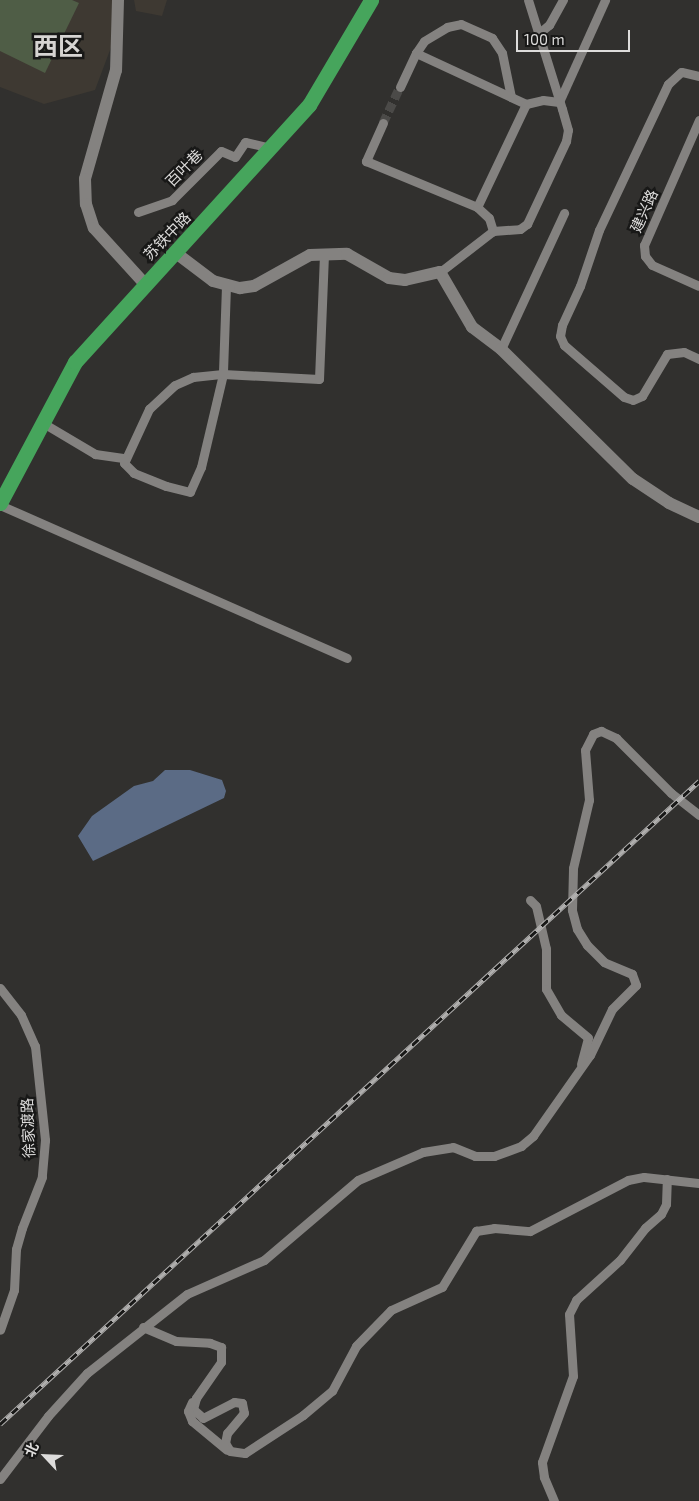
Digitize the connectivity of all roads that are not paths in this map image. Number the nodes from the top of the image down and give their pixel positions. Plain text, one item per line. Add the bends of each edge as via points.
1 (118, 0) edge
2 (371, 0) edge
3 (528, 0) edge
4 (563, 0) edge
5 (605, 0) edge
6 (539, 33) junction
7 (416, 53) junction
8 (699, 76) edge
9 (400, 87) tunnel mouth
10 (511, 97) junction
11 (559, 102) junction
12 (526, 104) junction
13 (699, 120) edge
14 (384, 123) tunnel mouth
15 (271, 148) junction
16 (477, 207) junction
17 (138, 212) dead end
18 (564, 213) dead end
19 (493, 231) junction
20 (176, 252) junction
21 (324, 255) junction
22 (440, 272) junction
23 (145, 284) junction
24 (226, 286) junction
25 (699, 286) edge
26 (501, 349) junction
27 (699, 359) edge
28 (223, 374) junction
29 (42, 423) junction
30 (125, 458) junction
31 (0, 504) edge
32 (699, 517) edge
33 (348, 658) dead end
34 (699, 815) edge
35 (533, 903) dead end
36 (0, 988) edge
37 (578, 1074) junction
38 (667, 1179) junction
39 (699, 1183) edge
40 (144, 1327) junction
41 (0, 1330) edge
42 (196, 1398) junction
43 (230, 1451) junction
44 (0, 1479) edge
45 (554, 1501) edge

1 - 23 street via 116,70 86,179 86,204 94,228
2 - 15 highway, 苏铁中路 via 310,105
3 - 6 street
4 - 6 street via 548,25
5 - 11 street
6 - 11 street
7 - 9 street
7 - 10 street
7 - 10 street via 424,41 447,27 461,24 492,38 502,54
8 - 27 street via 681,72 668,84 599,230 560,336 564,345 624,397 634,400 642,396 667,354 684,352
10 - 12 street
11 - 12 street via 544,100
11 - 19 street via 568,130 566,142 527,224 520,229
12 - 16 street
13 - 25 street, 建兴路 via 644,245 645,256 652,265
14 - 16 street via 366,161
15 - 17 street, 百叶巷 via 245,142 235,157 221,151 172,200
15 - 20 highway, 苏铁中路
16 - 19 street via 489,218
18 - 26 street
19 - 22 street
20 - 23 highway, 苏铁中路
20 - 24 street via 199,272
21 - 22 street via 347,254 390,278 413,279
21 - 24 street via 310,255 254,286
21 - 28 street via 319,379
22 - 26 street via 472,327
23 - 29 highway, 苏铁中路 via 75,362
24 - 28 street
26 - 32 street via 632,479 662,499
28 - 30 street via 193,377 160,395 149,409
28 - 30 street via 201,467 190,492 134,473 124,463
29 - 30 street via 95,454
29 - 31 highway, 苏铁中路
31 - 33 street
34 - 37 street via 671,793 616,738 601,732 588,741 585,759 589,800 573,868 574,920 597,956 632,974 637,980 634,990 612,1009 598,1042
35 - 37 street via 546,949 546,989 561,1015 588,1038
36 - 41 street, 徐家渡路 via 21,1015 35,1046 45,1140 42,1177 20,1235 14,1290
37 - 40 street via 533,1136 522,1146 487,1157 453,1147 423,1152 367,1175 343,1191 264,1260 187,1294
38 - 39 street
38 - 43 street via 644,1177 613,1186 530,1231 494,1228 476,1231 442,1287 402,1302 375,1323 356,1346 332,1392 321,1402 253,1449 240,1454
38 - 45 street via 666,1204 661,1214 645,1228 620,1260 576,1300 569,1314 573,1376 542,1462 544,1478
40 - 42 street via 176,1341 210,1343 221,1347 221,1362
40 - 44 street via 87,1373 67,1394
42 - 43 street via 188,1415 211,1439
42 - 43 street via 195,1413 203,1418 234,1402 245,1405 244,1413 225,1438

